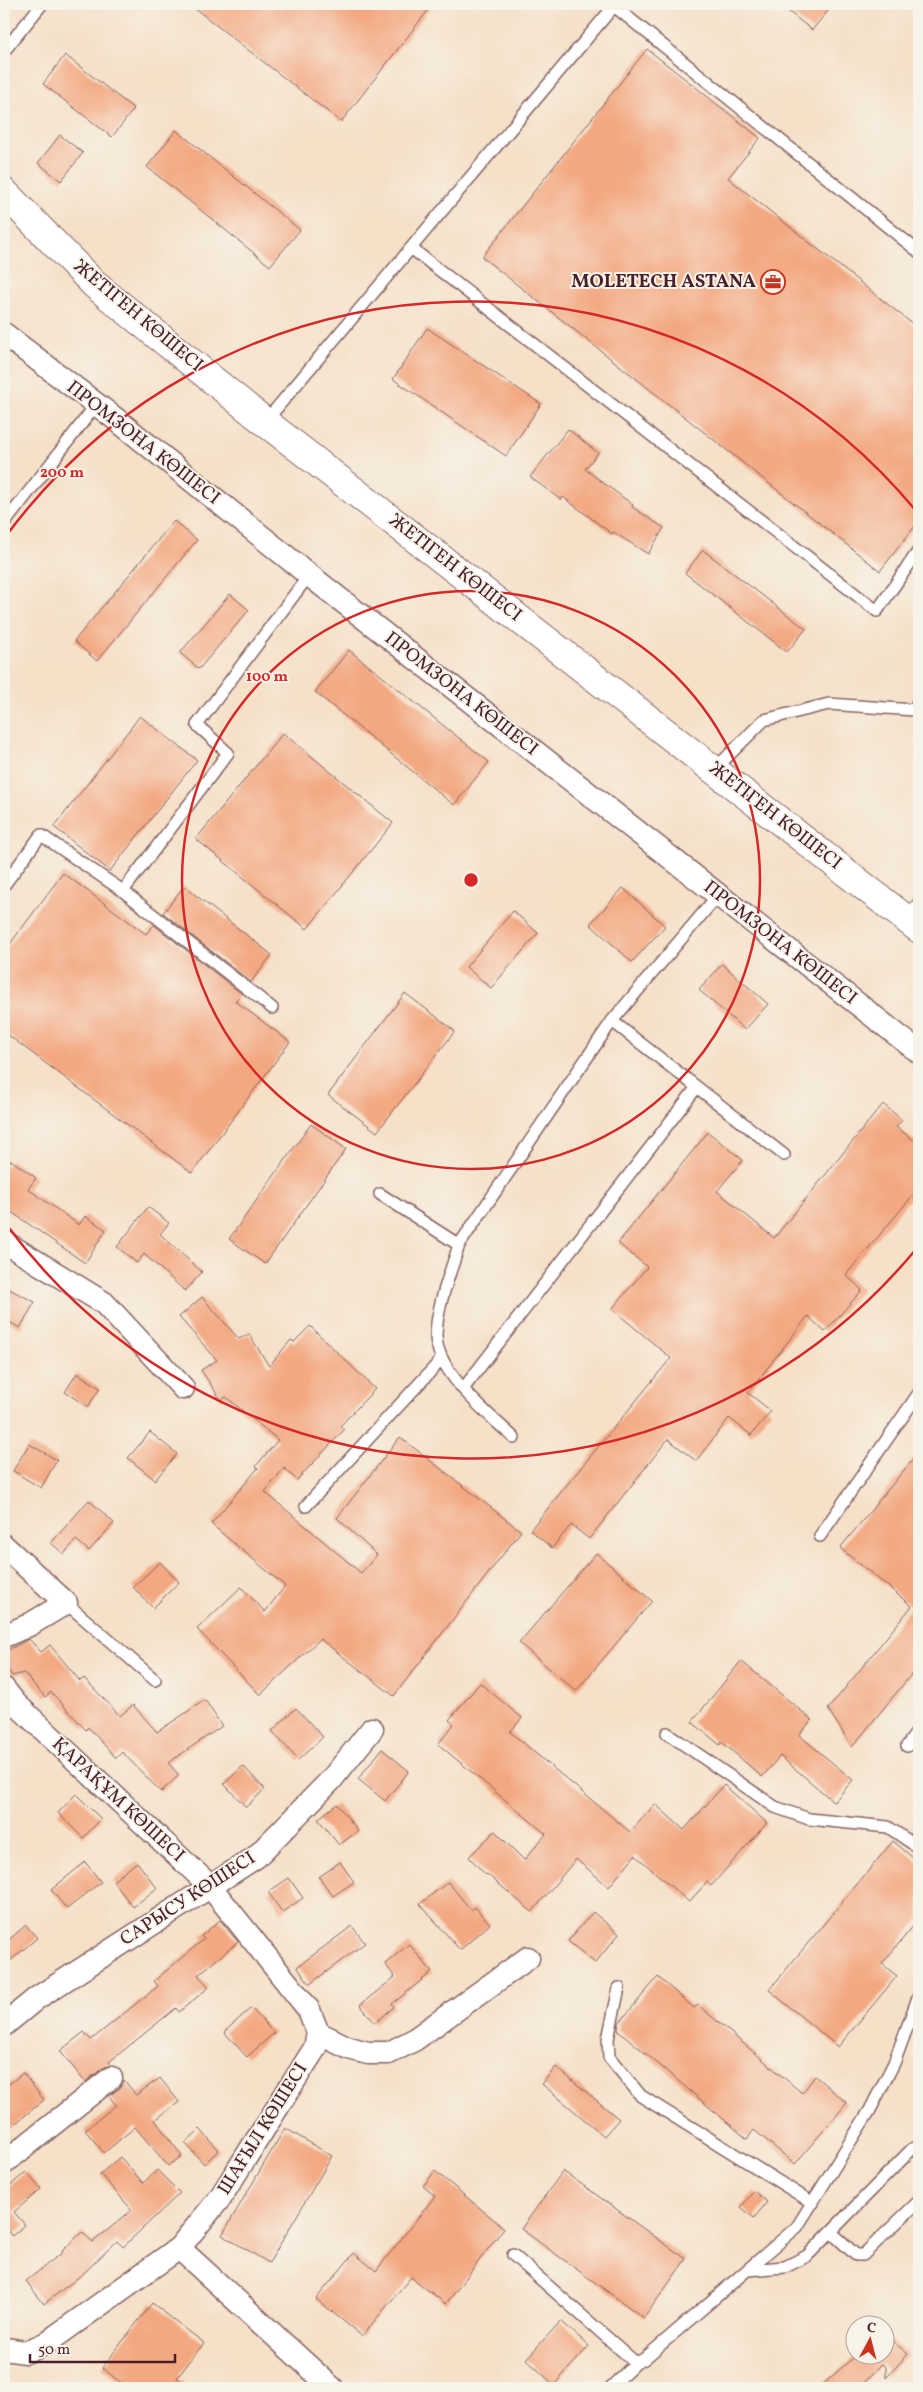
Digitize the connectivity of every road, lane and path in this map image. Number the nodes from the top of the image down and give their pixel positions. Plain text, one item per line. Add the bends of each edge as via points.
1 (42, 4) edge
2 (4, 51) edge
3 (4, 192) edge
4 (411, 248) junction
5 (919, 252) edge
6 (4, 334) edge
7 (96, 405) junction
8 (265, 422) junction
9 (4, 524) edge
10 (919, 550) edge
11 (310, 575) junction
12 (919, 700) edge
13 (715, 769) junction
14 (4, 885) edge
15 (123, 891) junction
16 (719, 894) junction
17 (915, 916) edge
18 (272, 1008) dead end
19 (612, 1021) junction
20 (919, 1052) edge
21 (697, 1087) junction
22 (784, 1155) dead end
23 (380, 1194) dead end
24 (4, 1242) edge
25 (459, 1245) junction
26 (442, 1359) junction
27 (183, 1388) dead end
28 (463, 1389) junction
29 (919, 1394) edge
30 (514, 1438) dead end
31 (306, 1506) dead end
32 (820, 1536) dead end
33 (4, 1546) edge
34 (66, 1603) junction
35 (4, 1636) edge
36 (155, 1680) dead end
37 (4, 1689) edge
38 (919, 1728) edge
39 (372, 1730) dead end
40 (667, 1733) dead end
41 (906, 1746) dead end
42 (919, 1848) edge
43 (209, 1885) junction
44 (528, 1958) dead end
45 (619, 1988) dead end
46 (919, 1994) edge
47 (4, 2025) edge
48 (318, 2033) junction
49 (111, 2078) dead end
50 (919, 2147) edge
51 (4, 2163) edge
52 (919, 2201) edge
53 (813, 2203) junction
54 (830, 2232) junction
55 (179, 2248) junction
56 (513, 2255) dead end
57 (748, 2270) junction
58 (4, 2349) edge
59 (636, 2364) junction
60 (332, 2388) edge
61 (610, 2388) edge

1 - 2 lane
3 - 8 street, ЖЕТІГЕН КӨШЕСІ via 95,285
4 - 5 lane via 614,6
4 - 8 lane
4 - 10 lane via 877,611
6 - 7 street, ПРОМЗОНА КӨШЕСІ
7 - 9 lane
7 - 11 street, ПРОМЗОНА КӨШЕСІ
8 - 13 street, ЖЕТІГЕН КӨШЕСІ
11 - 15 lane via 196,725 228,753
11 - 16 street, ПРОМЗОНА КӨШЕСІ
12 - 13 lane via 914,710 829,704 764,720
13 - 17 street, ЖЕТІГЕН КӨШЕСІ
14 - 15 lane via 41,835
15 - 18 lane
16 - 19 lane
16 - 20 street, ПРОМЗОНА КӨШЕСІ
19 - 21 lane
19 - 25 lane
21 - 22 lane
21 - 28 lane
23 - 25 lane
24 - 27 street via 104,1303
25 - 26 lane via 439,1312 436,1338
26 - 28 lane
26 - 31 lane
28 - 30 lane
29 - 32 lane
33 - 34 street
34 - 35 street
34 - 36 lane
37 - 43 street, ҚАРАҚҰМ КӨШЕСІ
38 - 41 lane
39 - 43 street, САРЫСУ КӨШЕСІ via 331,1780 256,1857
40 - 42 lane via 775,1807 809,1818 888,1827
43 - 47 street, САРЫСУ КӨШЕСІ via 37,1998
43 - 48 street, ҚАРАҚҰМ КӨШЕСІ via 309,2010
44 - 48 street via 414,2040 389,2053 368,2053 349,2048
45 - 53 lane via 608,2039 610,2057 641,2096
46 - 53 lane via 894,2063 870,2110
48 - 55 street, ШАҒЫЛ КӨШЕСІ via 315,2048 220,2198
49 - 51 street
50 - 54 lane via 912,2149
52 - 54 lane via 863,2255 856,2255
53 - 57 lane via 797,2227
54 - 57 lane via 808,2256 785,2267
55 - 58 street, ШАҒЫЛ КӨШЕСІ via 45,2344 26,2352
55 - 60 street
56 - 59 lane
57 - 59 lane via 654,2353
59 - 61 lane

